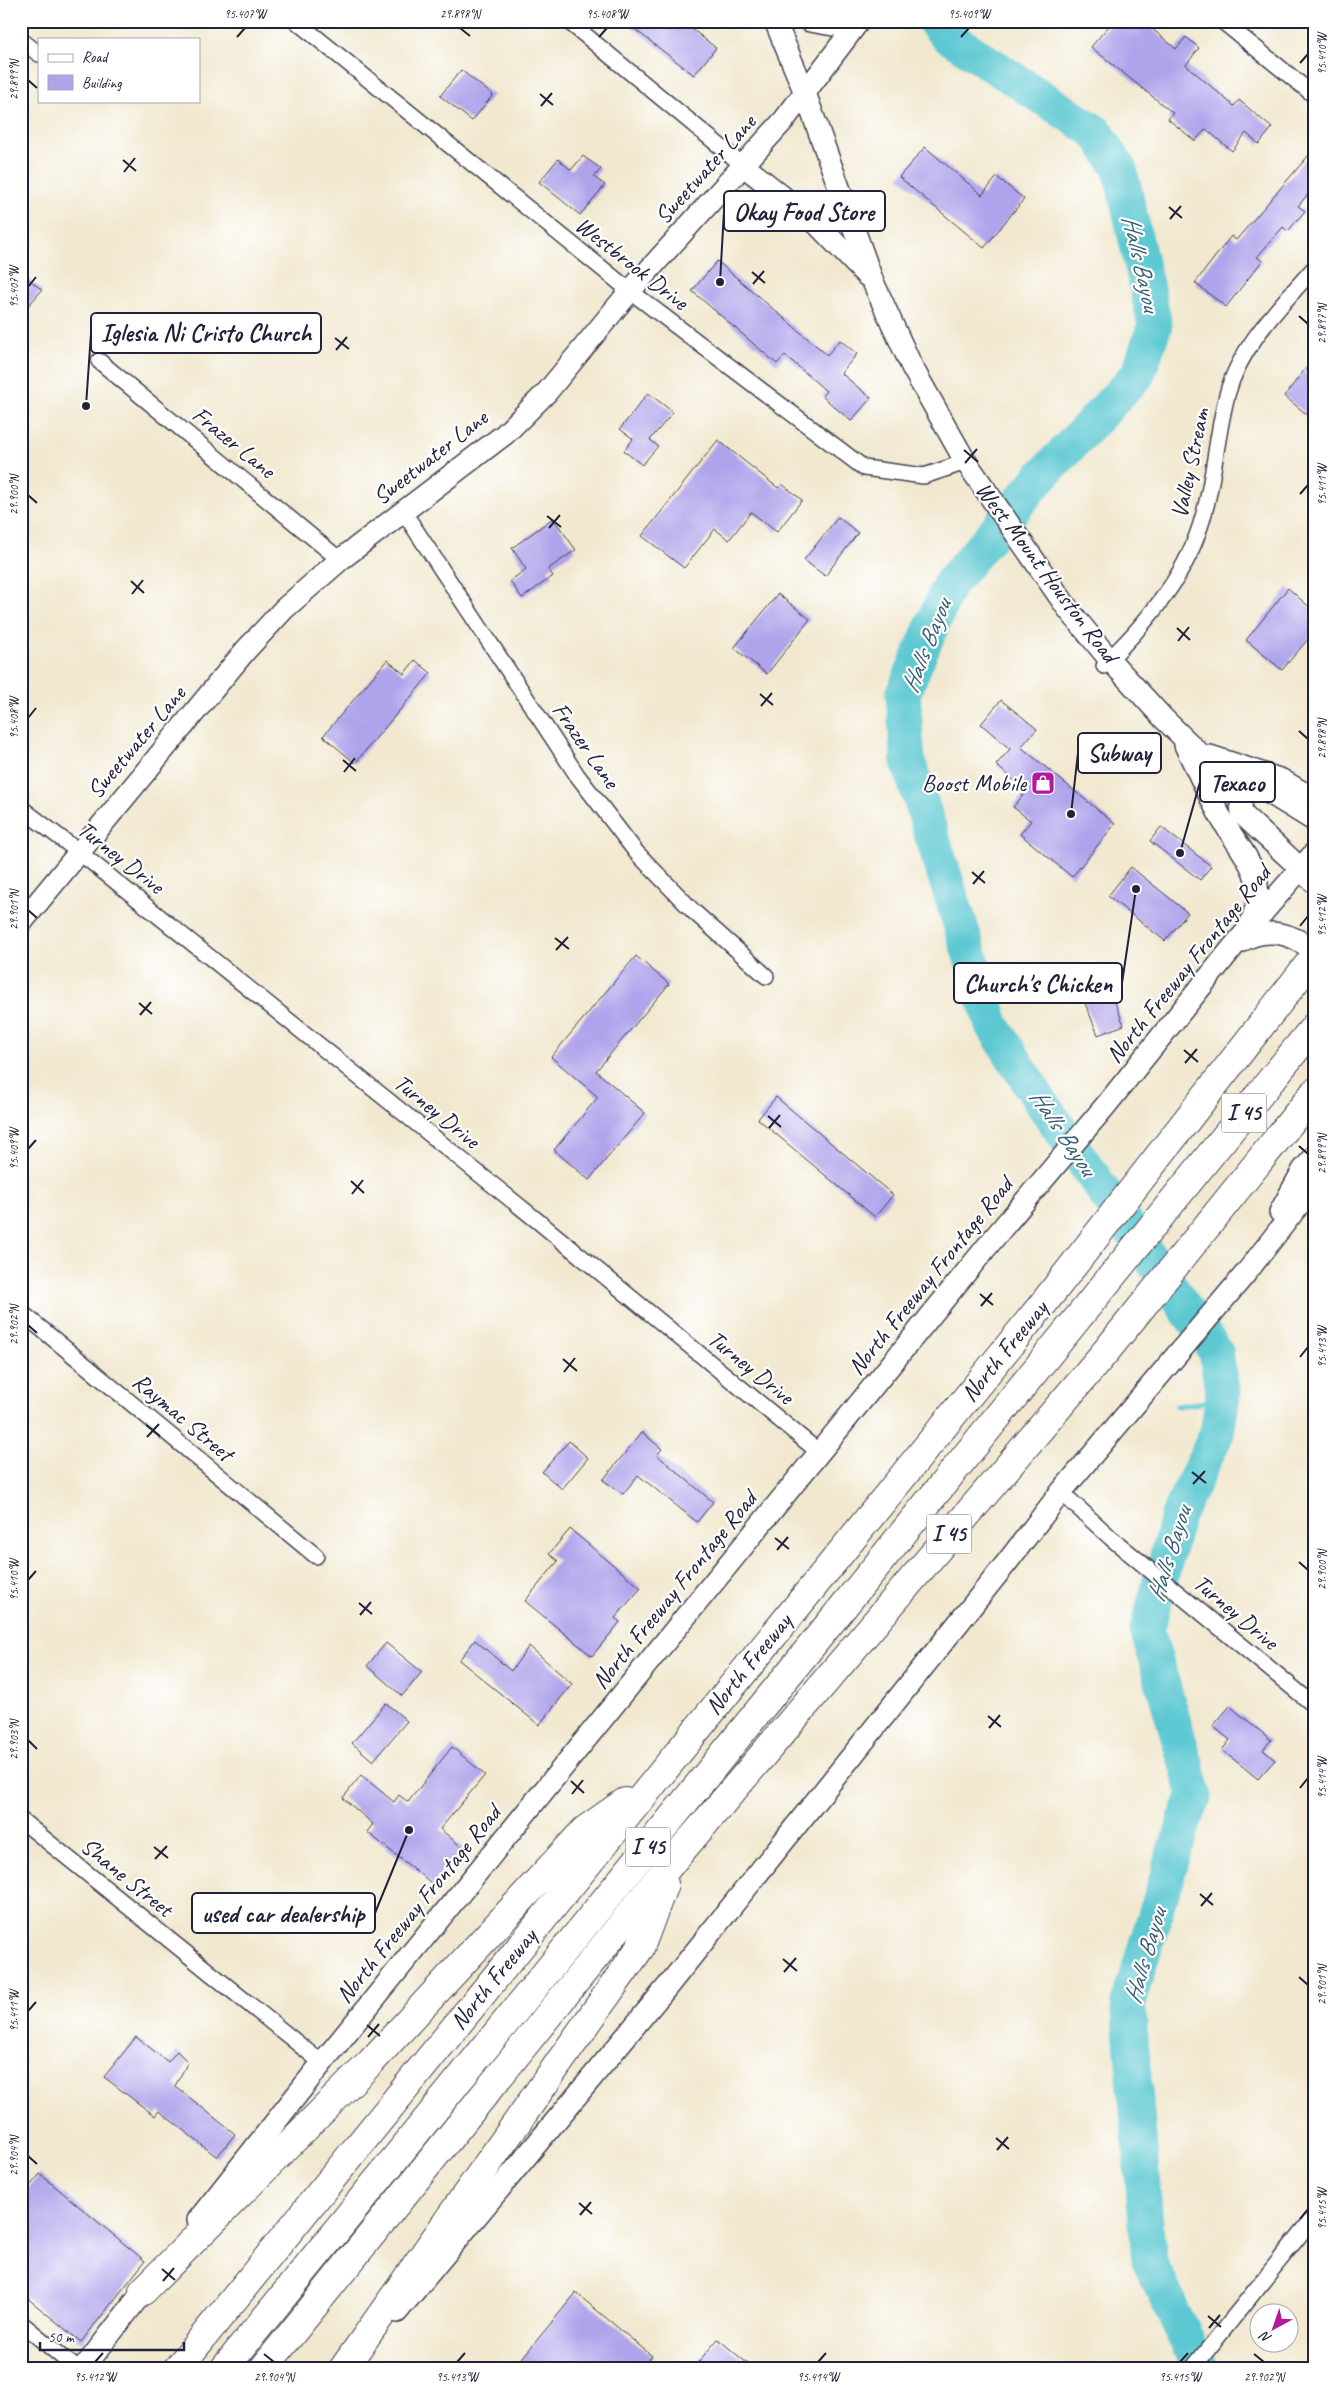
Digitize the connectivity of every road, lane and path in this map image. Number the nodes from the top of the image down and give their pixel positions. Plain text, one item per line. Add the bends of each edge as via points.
1 (296, 21) edge
2 (568, 21) edge
3 (775, 21) edge
4 (810, 21) edge
5 (853, 21) edge
6 (859, 21) edge
7 (1222, 21) edge
8 (21, 40) edge
9 (38, 53) edge
10 (805, 94) junction
11 (1315, 96) edge
12 (744, 166) junction
13 (1315, 267) edge
14 (873, 282) junction
15 (630, 291) junction
16 (99, 360) dead end
17 (969, 466) junction
18 (403, 511) junction
19 (340, 560) junction
20 (1106, 663) junction
21 (1181, 736) junction
22 (1198, 752) junction
23 (1239, 785) junction
24 (1315, 794) edge
25 (21, 808) edge
26 (1315, 820) edge
27 (79, 852) junction
28 (1310, 867) edge
29 (21, 924) edge
30 (1248, 930) junction
31 (1233, 946) junction
32 (1315, 952) edge
33 (1315, 956) edge
34 (766, 976) dead end
35 (1315, 1026) edge
36 (1315, 1092) edge
37 (1315, 1156) edge
38 (1315, 1184) edge
39 (1246, 1273) junction
40 (21, 1312) edge
41 (820, 1453) junction
42 (1061, 1492) junction
43 (316, 1556) dead end
44 (1315, 1706) edge
45 (651, 1784) junction
46 (21, 1820) edge
47 (671, 1863) junction
48 (322, 2063) junction
49 (1315, 2216) edge
50 (143, 2291) junction
51 (21, 2323) edge
52 (77, 2369) edge
53 (83, 2369) edge
54 (177, 2369) edge
55 (224, 2369) edge
56 (263, 2369) edge
57 (343, 2369) edge
58 (349, 2369) edge
59 (1192, 2369) edge

1 - 15 street, Westbrook Drive
2 - 12 street
3 - 10 main road, West Mount Houston Road
4 - 5 main road via 832,25
6 - 10 main road, Sweetwater Lane
7 - 11 street
8 - 9 street
10 - 12 main road, Sweetwater Lane
10 - 14 main road, West Mount Houston Road
12 - 14 main road via 817,224
12 - 15 main road, Sweetwater Lane
13 - 20 street, Valley Stream via 1265,326 1240,364 1227,394 1208,503 1194,545 1173,582 1139,628
14 - 17 main road, West Mount Houston Road via 912,367
15 - 17 street, Westbrook Drive via 864,468 924,476 957,465
15 - 18 main road, Sweetwater Lane via 547,392 505,434
16 - 19 street, Frazer Lane
17 - 20 main road, West Mount Houston Road
18 - 19 main road, Sweetwater Lane
18 - 34 street, Frazer Lane via 577,775 636,852 693,911
19 - 27 main road, Sweetwater Lane via 284,608 245,651
20 - 21 main road, West Mount Houston Road
21 - 22 main road, West Mount Houston Road
21 - 30 main road via 1220,816 1253,866 1258,898
22 - 23 main road, West Mount Houston Road
22 - 24 main road via 1282,780 1302,792
23 - 26 main road, West Mount Houston Road via 1266,791
23 - 28 main road via 1242,814
25 - 27 street, Turney Drive
27 - 29 main road, Sweetwater Lane
27 - 41 street, Turney Drive
28 - 30 main road, North Freeway Frontage Road
30 - 31 main road, North Freeway Frontage Road
31 - 32 main road via 1260,933 1275,932 1303,941
31 - 41 main road, North Freeway Frontage Road
33 - 45 highway, North Freeway / I 45 via 1047,1299
35 - 55 highway, North Freeway / I 45
36 - 47 highway, I 45 via 1107,1350
37 - 39 main road via 1303,1170
38 - 39 main road
39 - 42 main road
40 - 43 street, Raymac Street
41 - 48 main road, North Freeway Frontage Road
42 - 44 street, Turney Drive via 1111,1538
42 - 58 main road via 658,1998
45 - 50 highway via 584,1830 371,2062
45 - 54 highway, North Freeway / I 45
46 - 48 street, Shane Street
47 - 56 highway, I 45
47 - 57 highway via 640,1948
48 - 50 main road, North Freeway Frontage Road
49 - 59 street
50 - 53 main road, North Freeway Frontage Road
51 - 52 street

